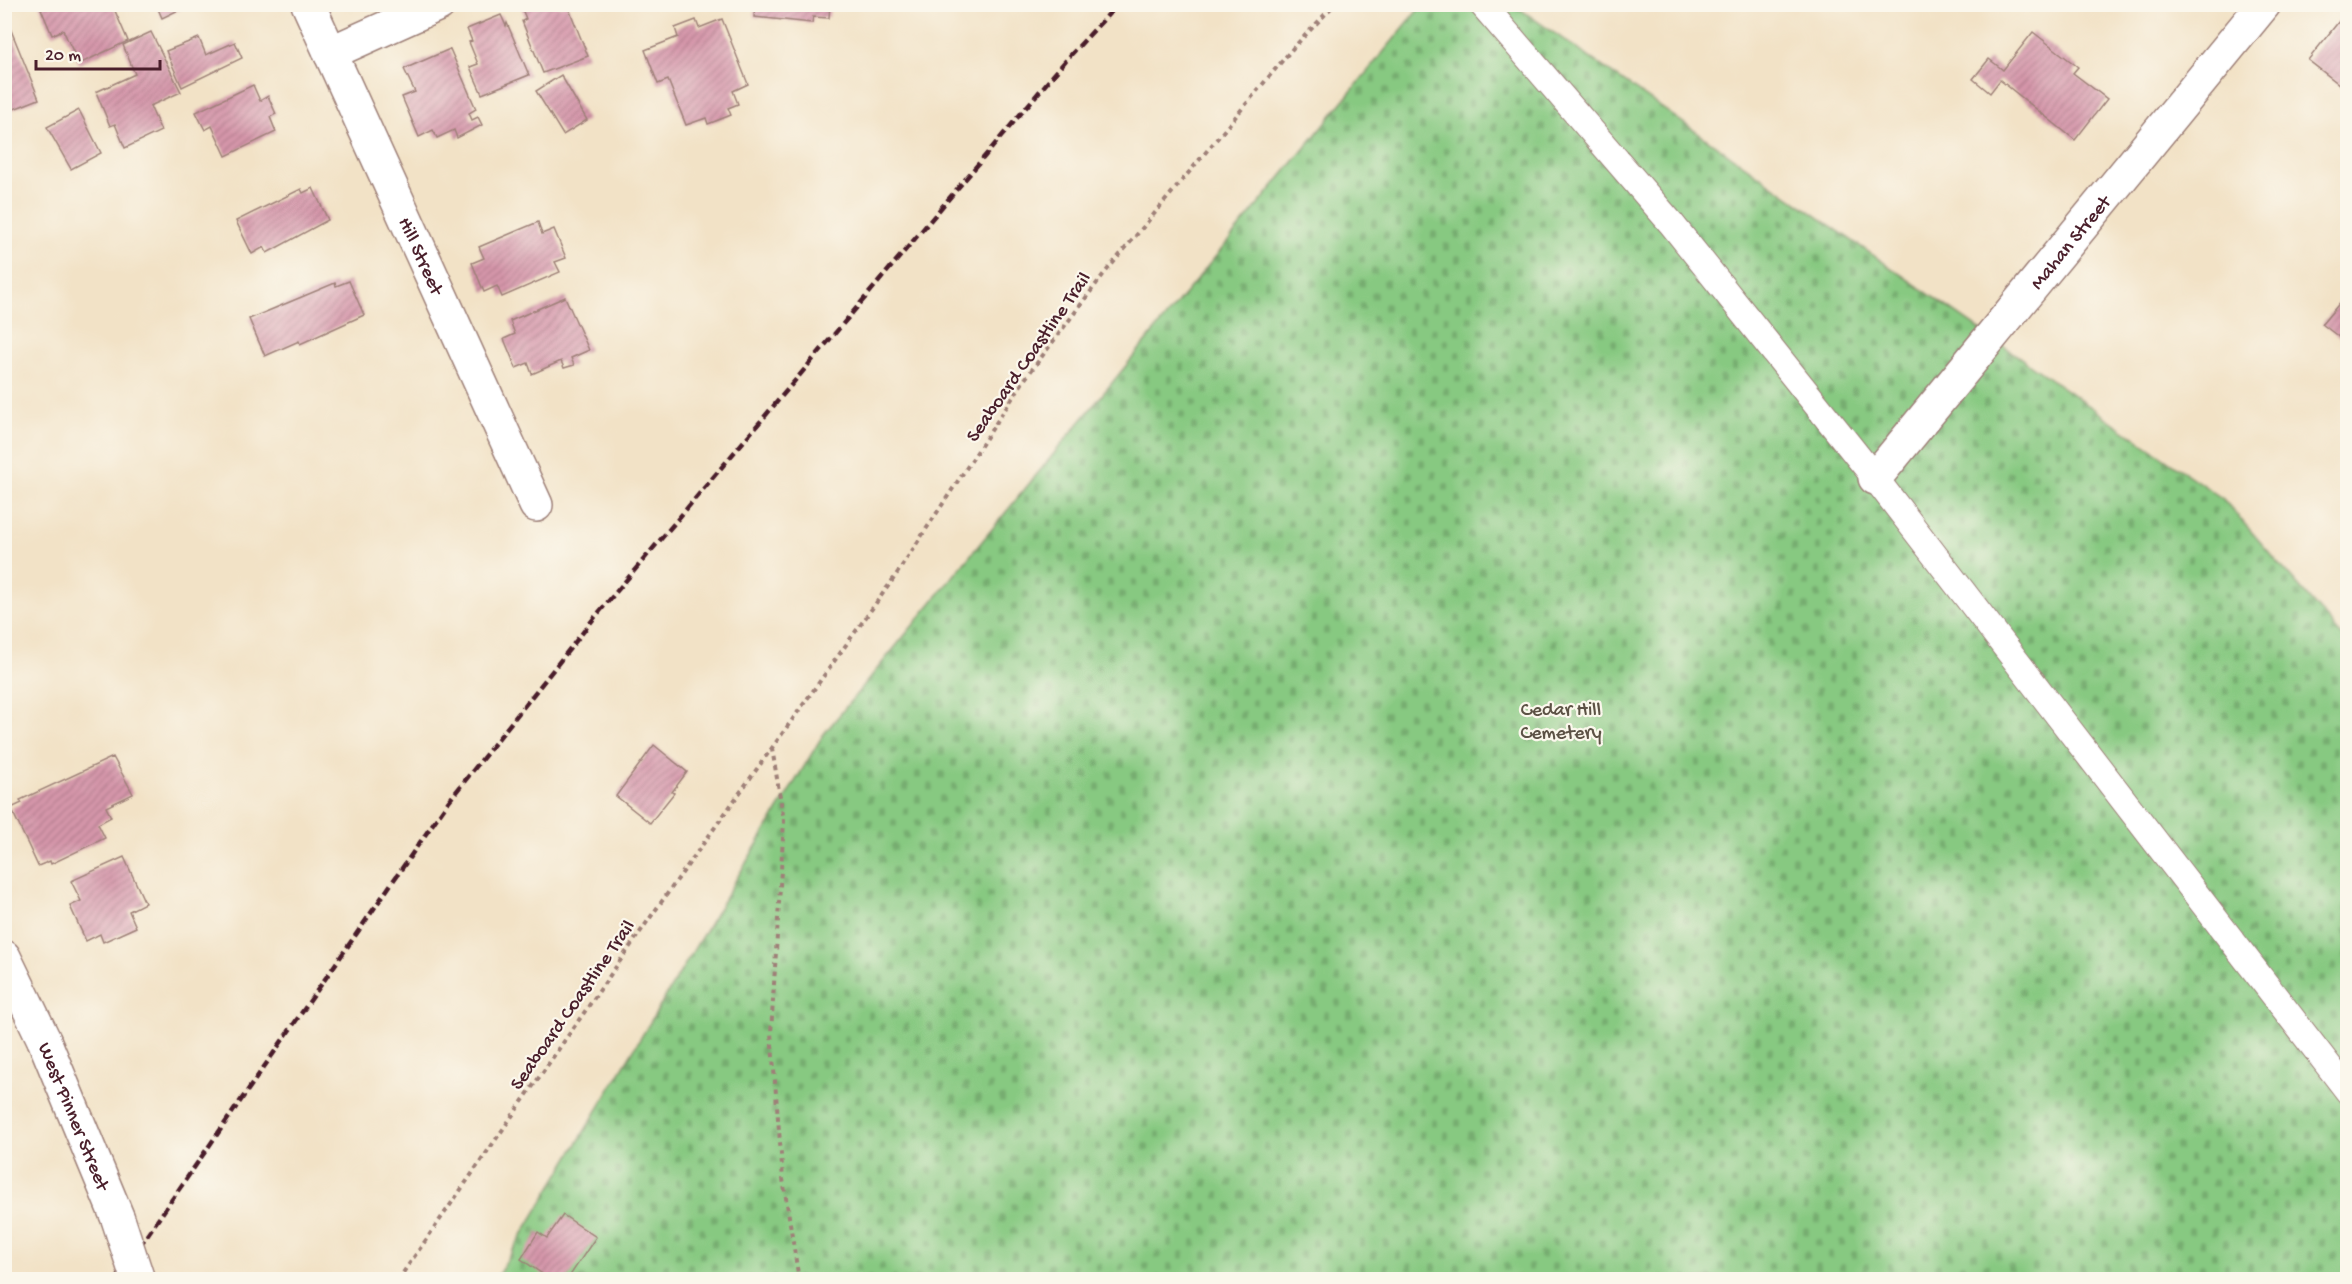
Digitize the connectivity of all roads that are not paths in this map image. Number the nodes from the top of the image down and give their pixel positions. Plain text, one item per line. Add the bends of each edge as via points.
1 (308, 4) edge
2 (438, 4) edge
3 (1482, 4) edge
4 (2264, 4) edge
5 (330, 52) junction
6 (1875, 478) junction
7 (536, 504) dead end
8 (4, 957) edge
9 (2348, 1090) edge
10 (138, 1280) edge

1 - 5 street, Hill Street
2 - 5 street
3 - 6 lane via 1671,223
4 - 6 street, Mahan Street
5 - 7 street, Hill Street
6 - 9 lane
8 - 10 street, West Pinner Street, bridge via 44,1040 118,1219

